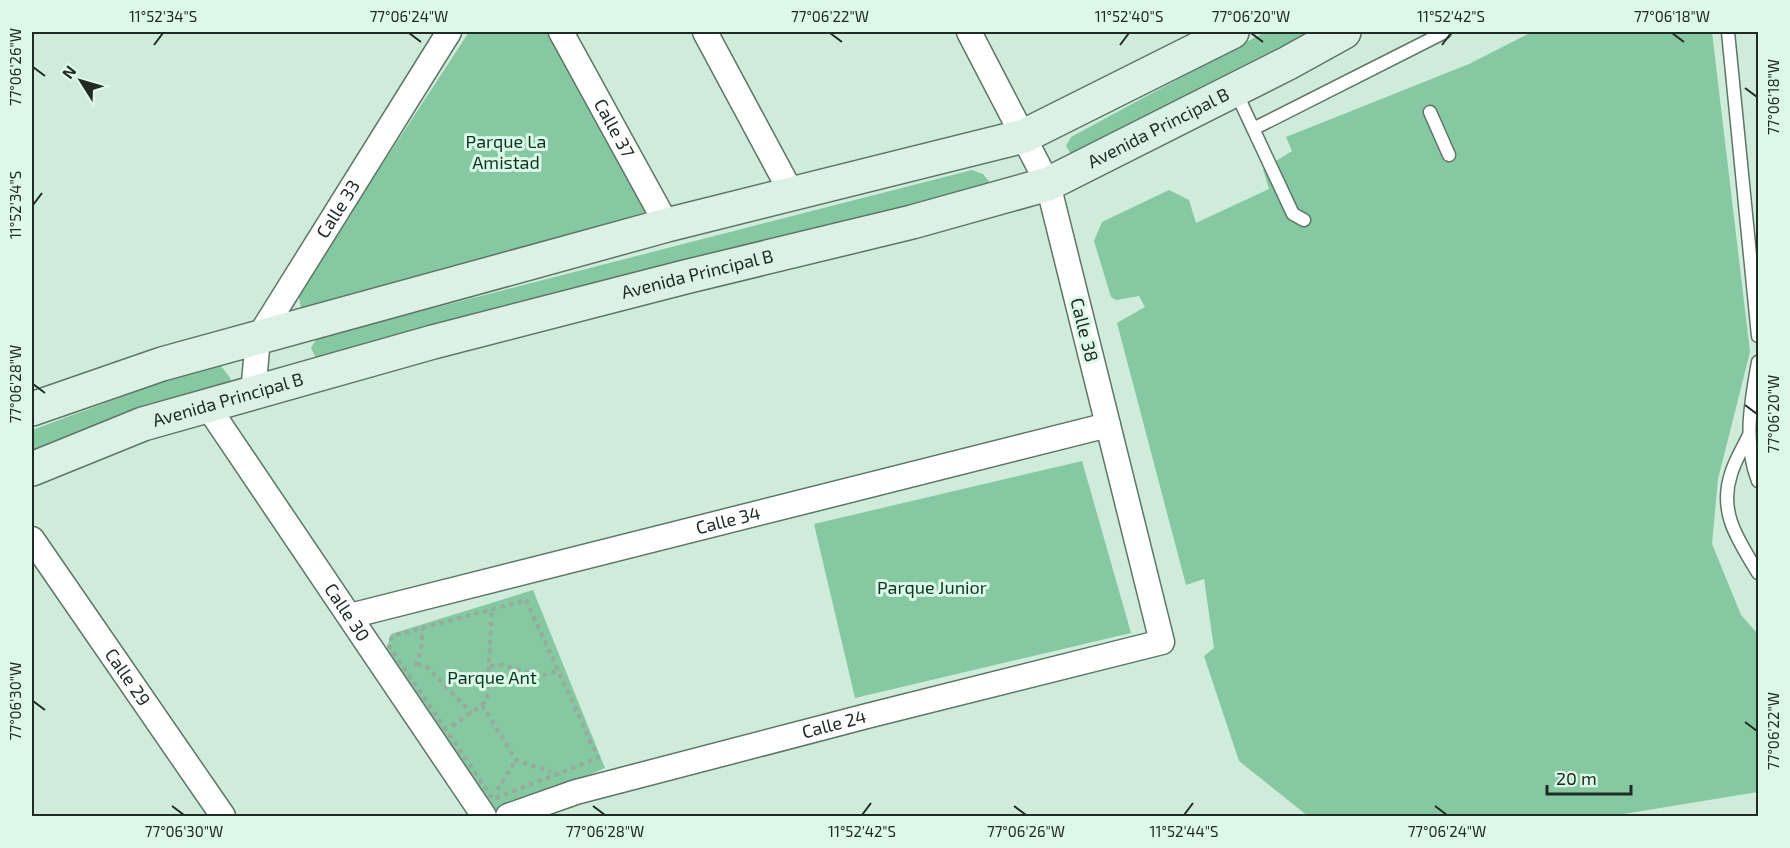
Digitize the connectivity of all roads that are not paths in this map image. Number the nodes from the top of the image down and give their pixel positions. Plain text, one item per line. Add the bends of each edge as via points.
1 (449, 32) edge
2 (561, 32) edge
3 (705, 32) edge
4 (969, 32) edge
5 (1229, 32) edge
6 (1344, 32) edge
7 (1445, 32) edge
8 (1728, 32) edge
9 (1235, 90) junction
10 (1430, 112) dead end
11 (1253, 129) junction
12 (1024, 136) junction
13 (1449, 155) dead end
14 (1048, 184) junction
15 (792, 194) junction
16 (1304, 220) dead end
17 (667, 225) junction
18 (1758, 336) edge
19 (258, 338) junction
20 (1758, 362) edge
21 (253, 394) junction
22 (208, 407) junction
23 (32, 409) edge
24 (1108, 426) junction
25 (1749, 435) junction
26 (32, 469) edge
27 (1758, 481) edge
28 (32, 539) edge
29 (1758, 573) edge
30 (350, 616) junction
31 (1162, 642) joint
32 (223, 816) edge
33 (484, 816) edge
34 (508, 816) edge

1 - 19 street, Calle 33
2 - 17 street, Calle 37
3 - 15 street
4 - 12 street, Calle 38
5 - 12 main road
6 - 9 main road, Avenida Principal B
7 - 11 lane
8 - 18 lane
9 - 11 lane
9 - 14 main road, Avenida Principal B
10 - 13 lane
11 - 16 lane via 1293,213
12 - 14 street, Calle 38
12 - 15 main road
14 - 21 main road, Avenida Principal B via 433,342
14 - 24 street, Calle 38
15 - 17 main road
17 - 19 main road
19 - 21 street, Calle 33
19 - 23 main road via 162,364
20 - 25 lane
21 - 22 main road, Avenida Principal B
22 - 26 main road, Avenida Principal B via 143,424
22 - 30 street, Calle 30
24 - 30 street, Calle 34
24 - 31 street, Calle 38
25 - 27 lane
25 - 29 lane via 1731,472 1726,495 1729,520
28 - 32 street, Calle 29
30 - 33 street, Calle 30
31 - 34 street, Calle 24 via 576,792

